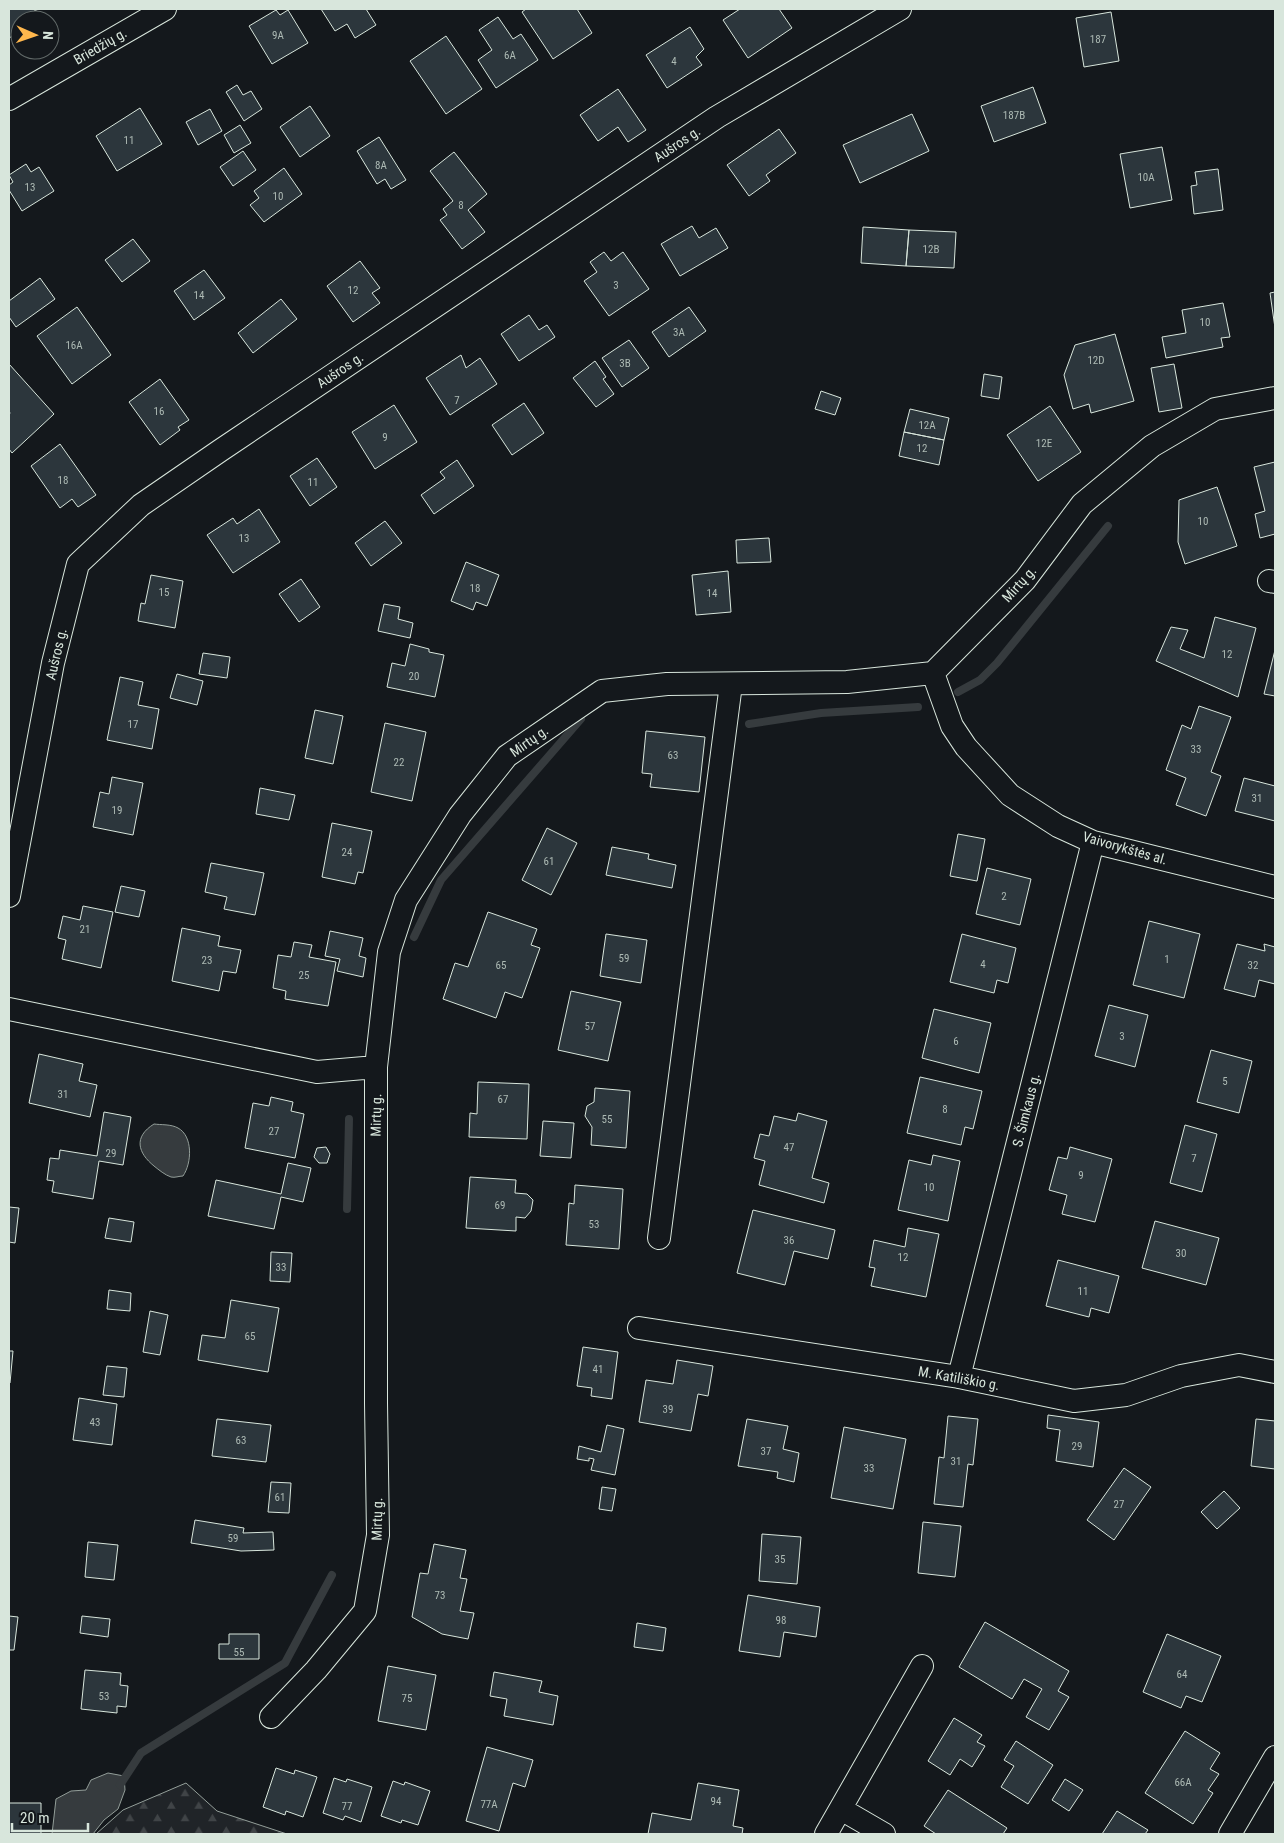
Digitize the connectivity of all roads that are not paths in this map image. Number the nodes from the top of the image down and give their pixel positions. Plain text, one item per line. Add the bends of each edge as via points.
1 (165, 9) edge
2 (900, 9) edge
3 (9, 99) edge
4 (1275, 398) edge
5 (933, 673) junction
6 (731, 684) junction
7 (1093, 842) junction
8 (1275, 886) edge
9 (9, 896) edge
10 (9, 1009) edge
11 (376, 1067) junction
12 (659, 1238) dead end
13 (639, 1328) dead end
14 (1275, 1372) edge
15 (960, 1377) junction
16 (922, 1666) dead end
17 (271, 1717) dead end
18 (1275, 1757) edge
19 (841, 1809) junction
20 (826, 1834) edge
21 (884, 1834) edge
22 (1230, 1834) edge

1 - 3 street, Briedžių g.
2 - 9 street, Aušros g. via 718,117 157,494 78,564 53,663
4 - 5 street, Mirtų g. via 1215,409 1152,446 1082,504 1025,580
5 - 6 street, Mirtų g. via 847,682
5 - 7 street, Vaivorykštės al. via 952,726 1010,796 1058,826
6 - 11 street, Mirtų g. via 667,684 602,690 507,756 460,815 406,900 389,952
6 - 12 street
7 - 8 street, Vaivorykštės al.
7 - 15 street, S. Šimkaus g.
10 - 11 street via 317,1072
11 - 17 street, Mirtų g. via 378,1535 365,1611
13 - 15 street, M. Katiliškio g.
14 - 15 street, M. Katiliškio g. via 1239,1364 1182,1376 1126,1395 1074,1400
16 - 19 street
18 - 22 street
19 - 20 street
19 - 21 street

